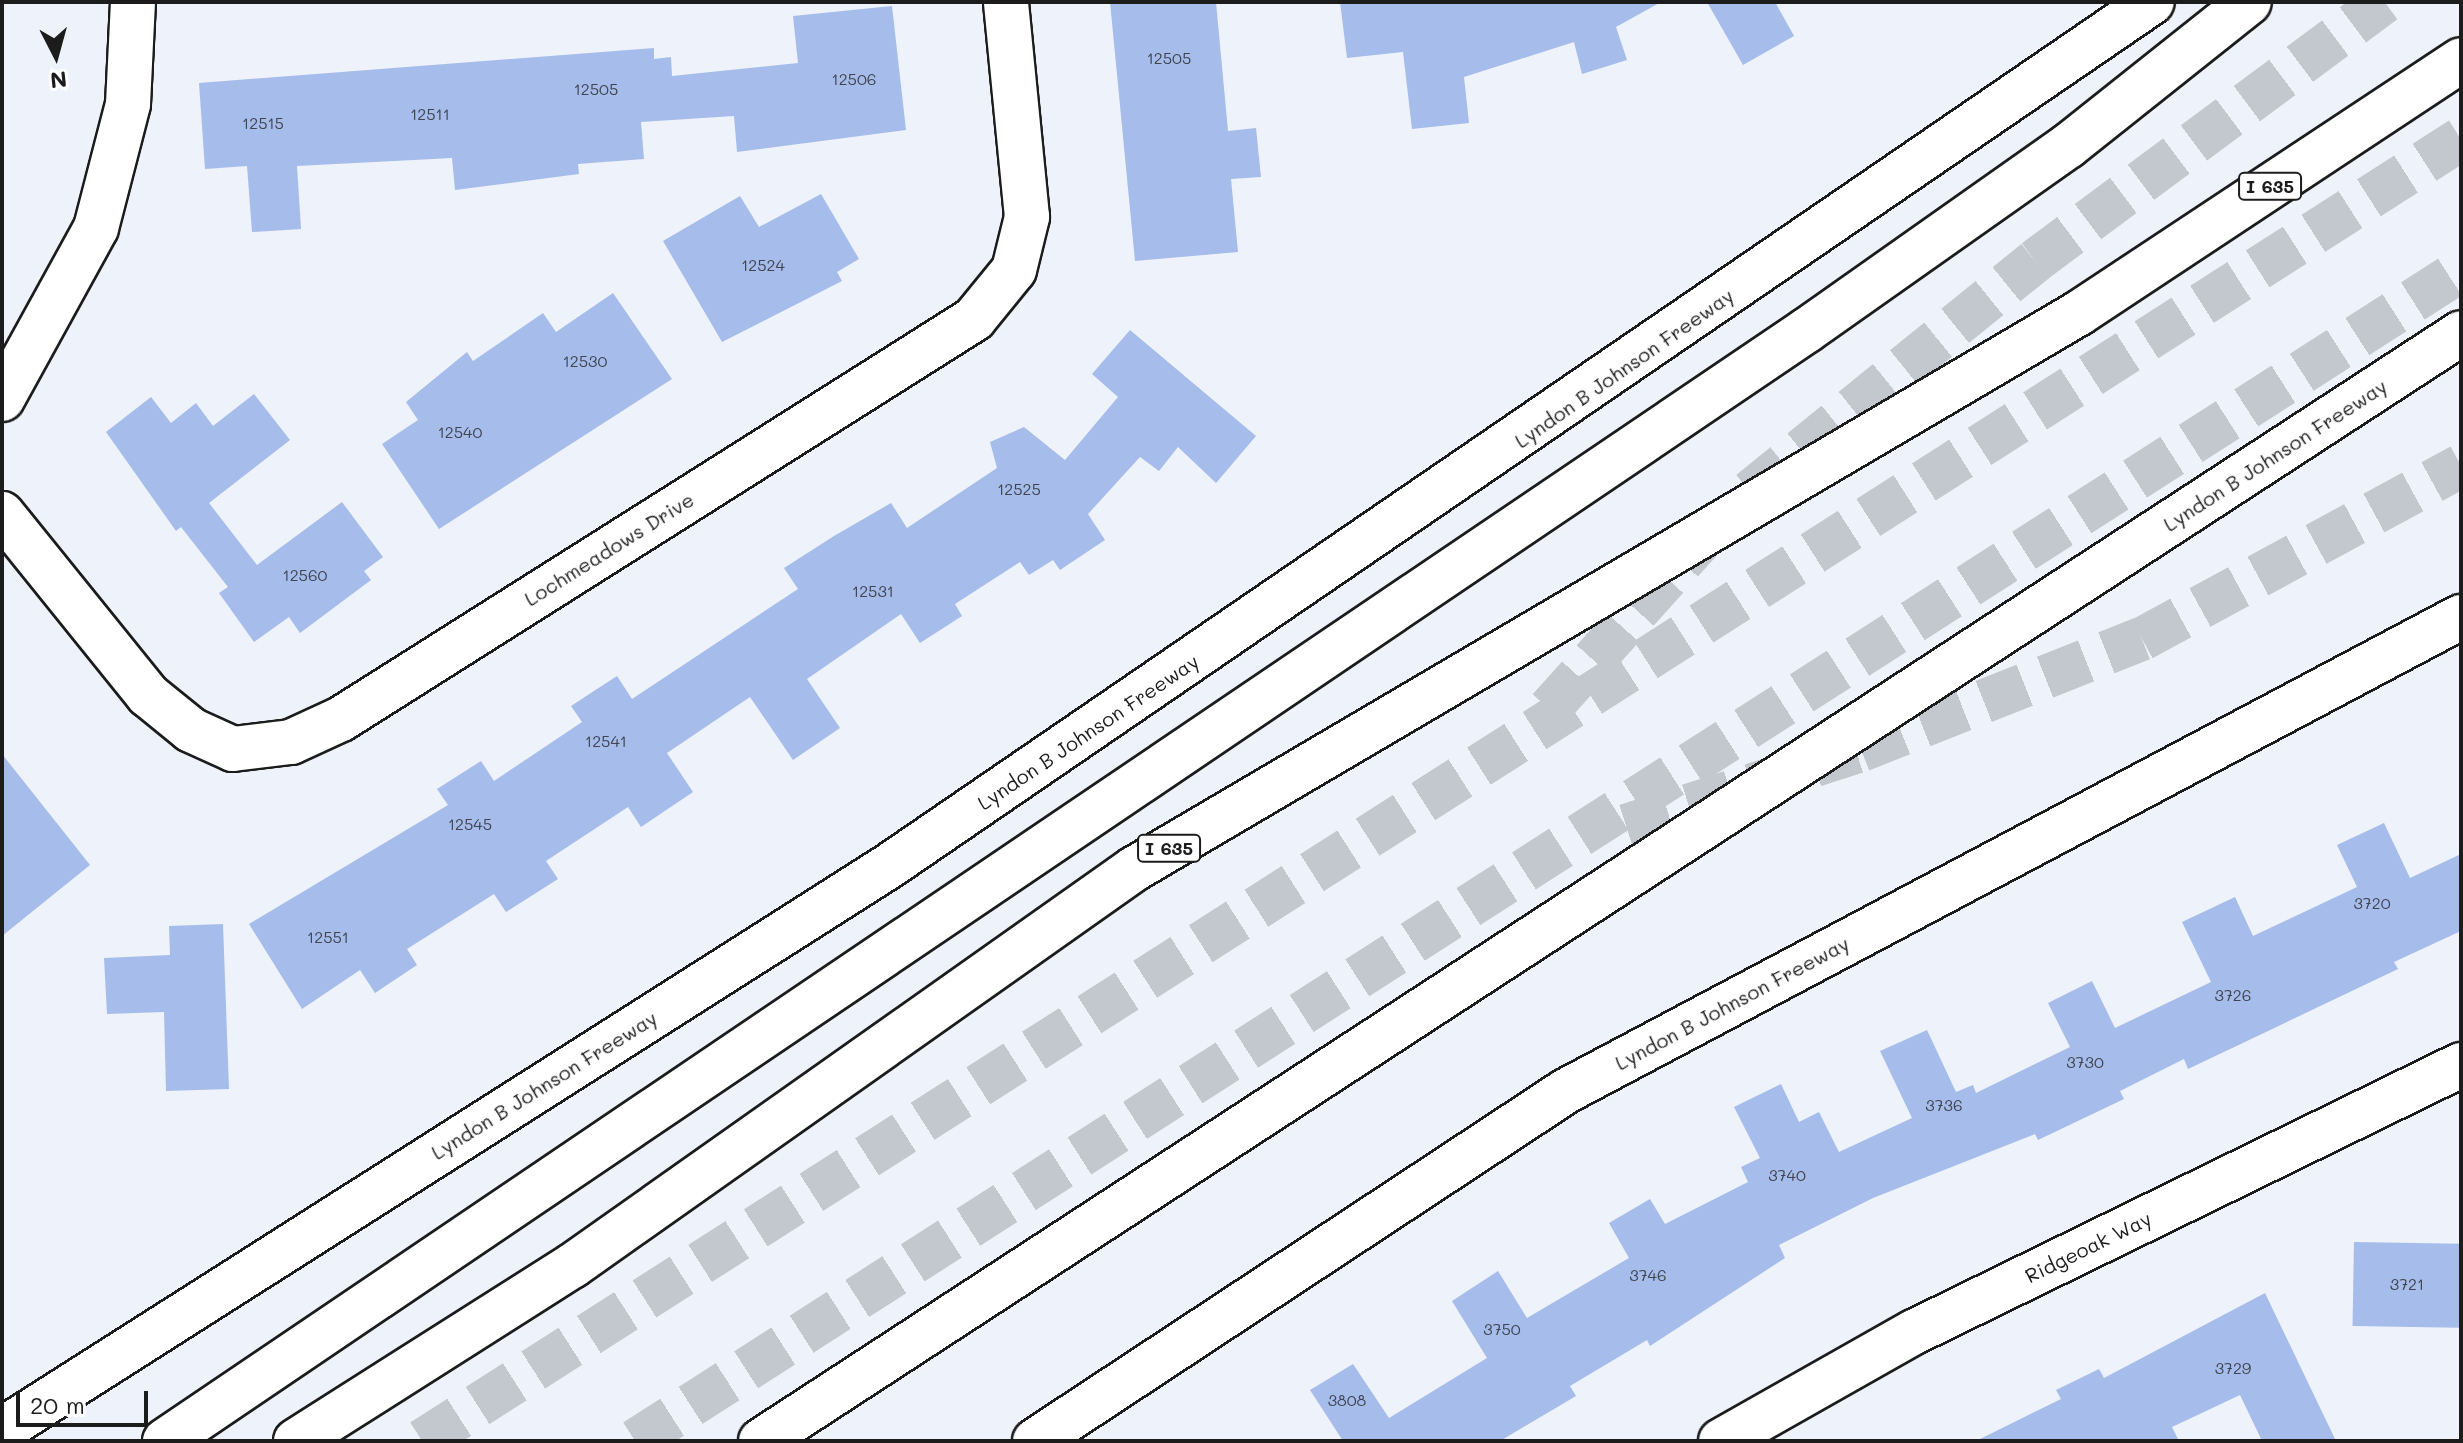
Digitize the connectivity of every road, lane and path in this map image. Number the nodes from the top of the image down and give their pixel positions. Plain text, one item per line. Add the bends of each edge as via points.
1 (133, 2) edge
2 (1006, 2) edge
3 (2152, 2) edge
4 (2249, 2) edge
5 (2461, 60) edge
6 (2461, 333) edge
7 (2, 399) edge
8 (2, 514) edge
9 (2461, 617) edge
10 (2461, 1065) edge
11 (2, 1430) edge
12 (165, 1441) edge
13 (296, 1441) edge
14 (761, 1441) edge
15 (1035, 1441) edge
16 (1721, 1441) edge

1 - 7 main road via 128,104 96,228
2 - 8 main road, Lochmeadows Drive via 1027,217 1014,270 974,319 341,719 291,742 233,749 191,730 148,695
3 - 11 main road, Lyndon B Johnson Freeway via 889,866
4 - 12 main road via 2068,146 1807,330
5 - 13 main road, I 635 via 2079,313 1134,869 572,1266
6 - 14 main road, Lyndon B Johnson Freeway
9 - 15 main road, Lyndon B Johnson Freeway via 1566,1091
10 - 16 main road, Ridgeoak Way via 1914,1332

